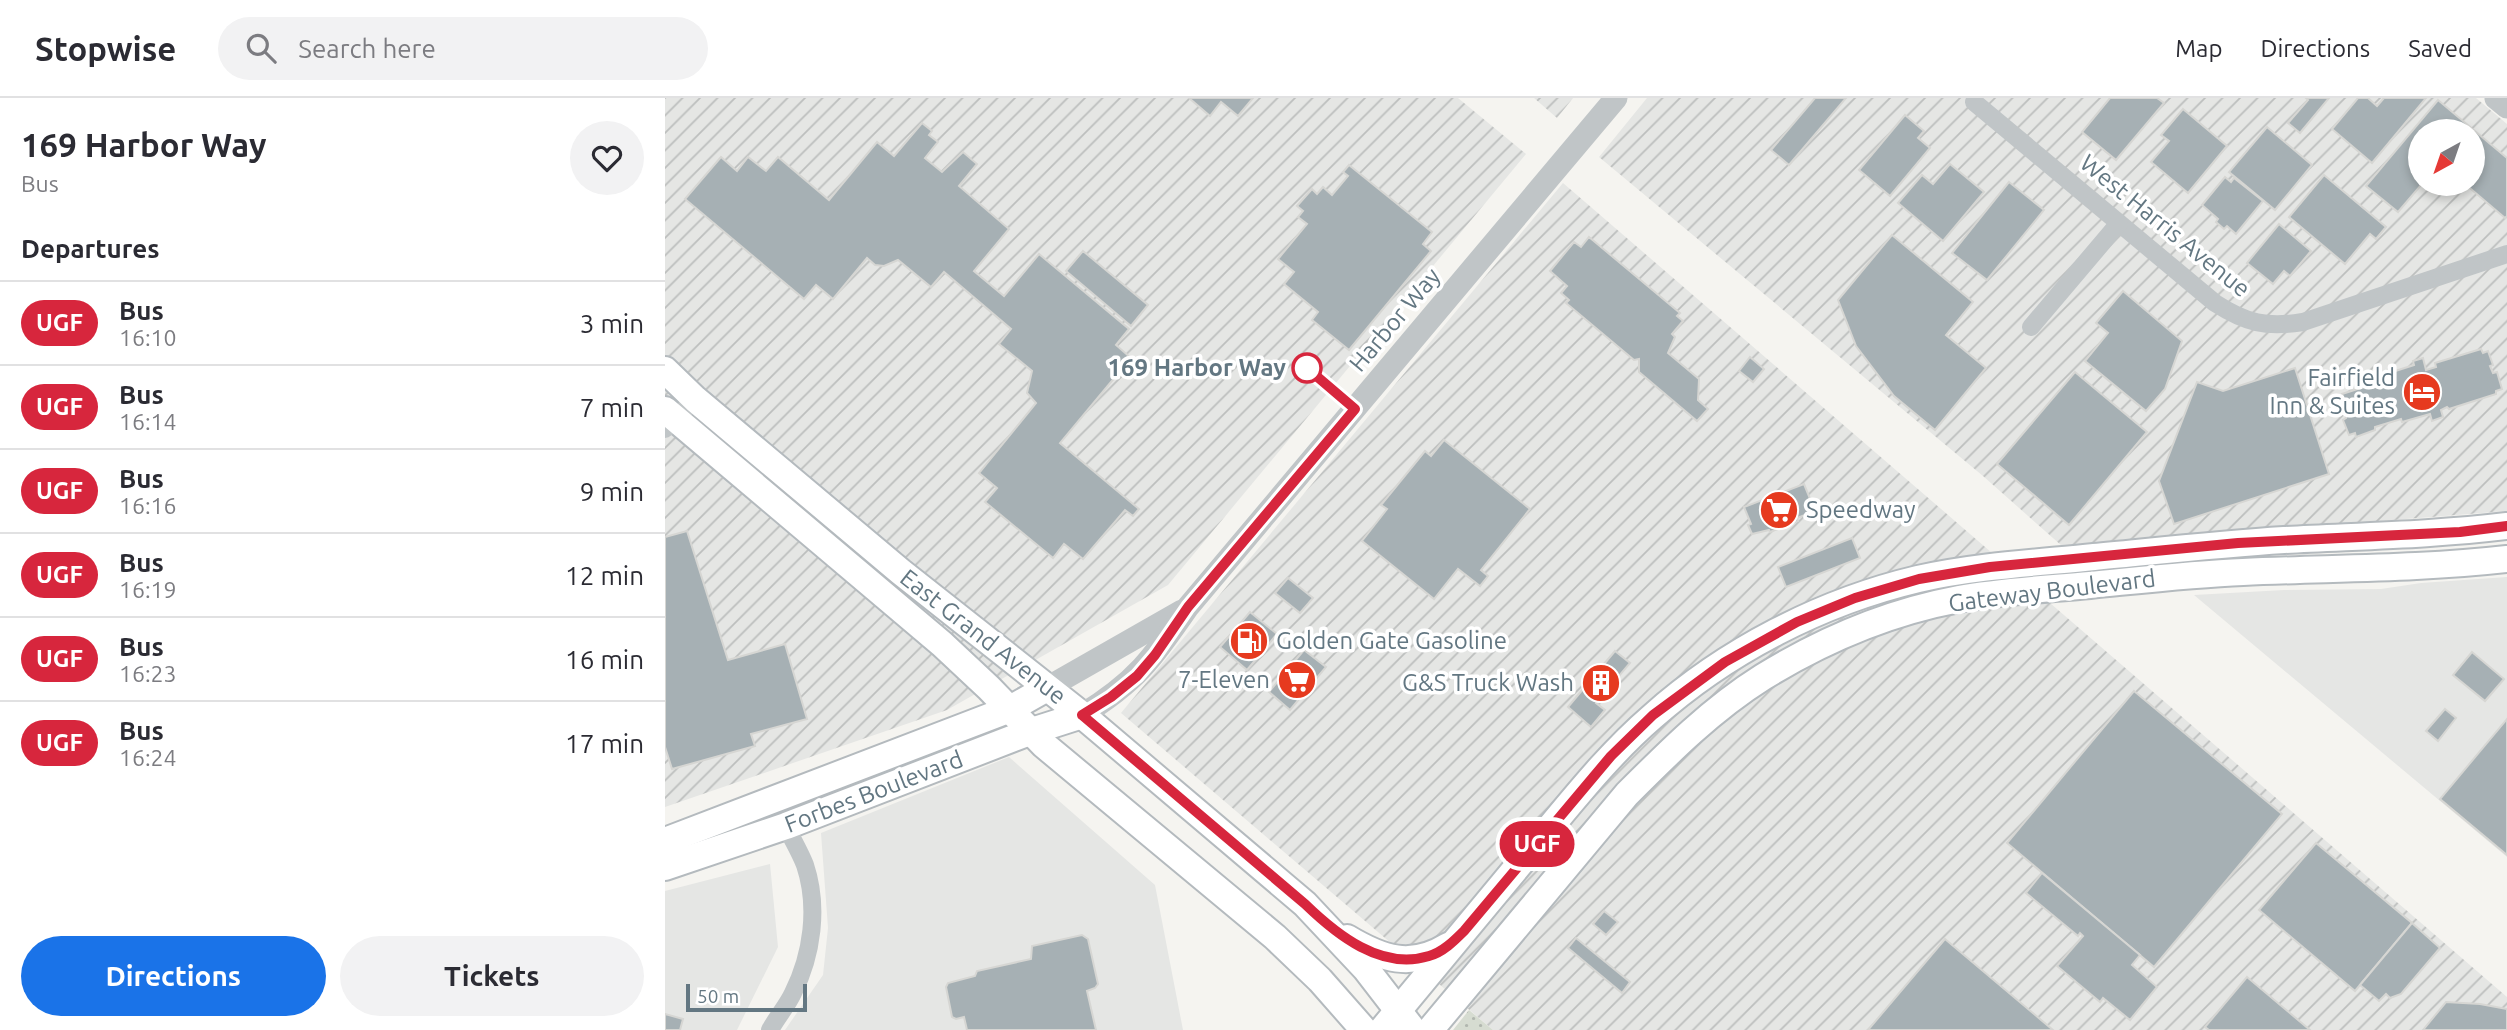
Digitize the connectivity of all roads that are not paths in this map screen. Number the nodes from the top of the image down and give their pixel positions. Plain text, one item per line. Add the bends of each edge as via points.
1 (1616, 98) edge
2 (2496, 98) edge
3 (1974, 102) dead end
4 (2507, 107) edge
5 (2119, 223) junction
6 (2507, 254) edge
7 (2031, 327) dead end
8 (665, 370) edge
9 (695, 399) junction
10 (669, 419) edge
11 (2507, 526) edge
12 (2507, 559) edge
13 (1188, 607) junction
14 (1047, 688) junction
15 (1010, 709) junction
16 (1082, 715) junction
17 (1032, 731) junction
18 (786, 826) junction
19 (665, 841) edge
20 (665, 867) edge
21 (1328, 926) junction
22 (1464, 931) junction
23 (1398, 1023) edge
24 (770, 1030) edge
25 (1364, 1030) edge
26 (1430, 1030) edge

1 - 13 street, Harbor Way
2 - 4 street
3 - 5 street, West Harris Avenue
5 - 6 street, West Harris Avenue via 2235,316 2283,326
5 - 7 street
8 - 9 main road, East Grand Avenue
9 - 10 street
9 - 14 main road, East Grand Avenue
10 - 15 main road, East Grand Avenue via 935,638
11 - 22 main road, Gateway Boulevard via 2238,543 1990,567 1919,579 1855,598 1797,622 1725,662 1653,715 1611,756
12 - 26 main road, Gateway Boulevard via 2199,575 1994,594 1916,610 1835,639 1741,691 1658,762
13 - 14 street, Harbor Way
13 - 16 street, Harbor Way via 1137,676
14 - 15 main road, Forbes Boulevard
14 - 16 main road, East Grand Avenue
15 - 17 main road, East Grand Avenue
15 - 19 main road, Forbes Boulevard
16 - 17 main road, Forbes Boulevard
16 - 21 main road, East Grand Avenue
17 - 18 main road, Forbes Boulevard
17 - 25 main road, East Grand Avenue via 1275,937
18 - 20 main road, Forbes Boulevard
18 - 24 street via 805,866 811,893 810,945 792,997
21 - 22 main road via 1368,950 1402,959 1430,956
21 - 23 main road, East Grand Avenue via 1366,969
22 - 23 main road, Gateway Boulevard

